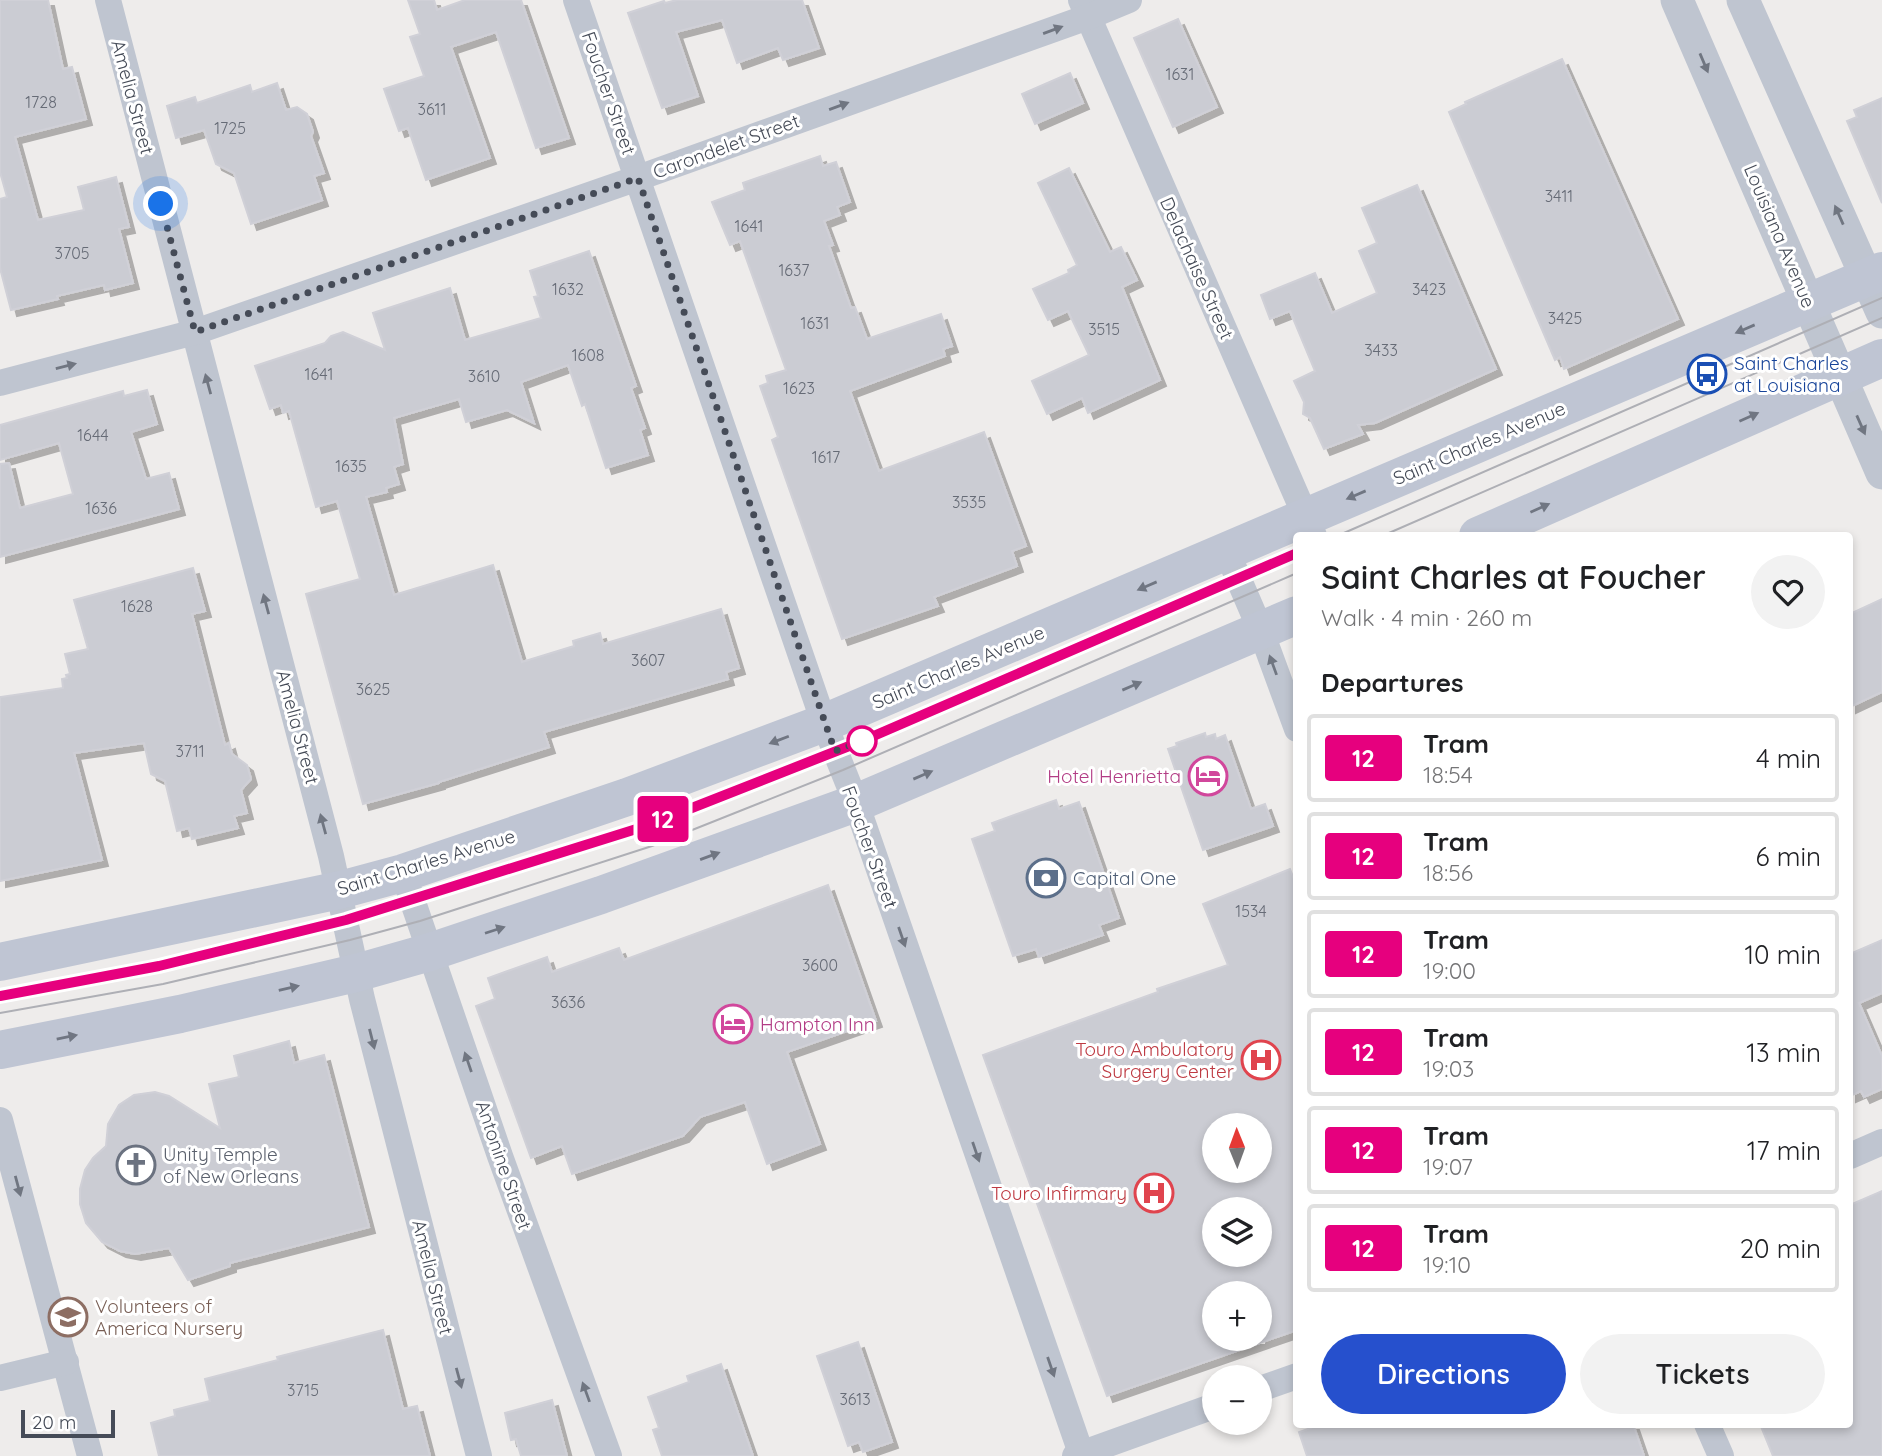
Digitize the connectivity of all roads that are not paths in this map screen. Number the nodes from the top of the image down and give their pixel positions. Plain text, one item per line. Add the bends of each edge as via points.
1 (107, 0) edge
2 (576, 0) edge
3 (1129, 0) edge
4 (1677, 0) edge
5 (1743, 0) edge
6 (1084, 9) edge
7 (638, 178) junction
8 (1874, 274) edge
9 (1808, 302) junction
10 (1882, 312) edge
11 (195, 332) junction
12 (1882, 358) edge
13 (1839, 376) junction
14 (0, 383) edge
15 (1882, 473) edge
16 (1310, 526) edge
17 (1487, 532) edge
18 (1227, 552) junction
19 (1293, 617) edge
20 (1261, 631) junction
21 (1293, 718) edge
22 (824, 723) junction
23 (856, 803) junction
24 (403, 873) junction
25 (340, 890) junction
26 (430, 952) junction
27 (0, 962) edge
28 (356, 973) junction
29 (0, 1050) edge
30 (0, 1120) edge
31 (1882, 1142) edge
32 (1853, 1155) edge
33 (66, 1363) junction
34 (1293, 1377) edge
35 (0, 1378) edge
36 (1272, 1385) edge
37 (1202, 1410) edge
38 (1709, 1428) edge
39 (1079, 1455) edge
40 (90, 1456) edge
41 (479, 1456) edge
42 (610, 1456) edge
43 (1721, 1456) edge

1 - 11 street, Amelia Street
2 - 7 street, Foucher Street
3 - 6 street, Carondelet Street
4 -> 9 street, Louisiana Avenue
8 -> 5 street
7 -> 6 street, Carondelet Street
6 - 16 street, Delachaise Street
7 - 11 street, Carondelet Street
7 - 22 street, Foucher Street
8 - 9 main road, Saint Charles Avenue
8 - 10 street
9 - 13 street, Louisiana Avenue
9 -> 16 main road, Saint Charles Avenue
14 -> 11 street, Carondelet Street
25 -> 11 street, Amelia Street
12 - 13 main road
13 -> 15 street, Louisiana Avenue
17 -> 13 main road
16 - 18 main road, Saint Charles Avenue
18 - 20 street
18 -> 22 main road, Saint Charles Avenue
19 - 20 main road
21 -> 20 street
23 -> 20 main road
22 - 23 street, Foucher Street
22 -> 24 main road, Saint Charles Avenue via 627,797
26 -> 23 main road
23 -> 39 street, Foucher Street
24 - 25 main road, Saint Charles Avenue
24 - 26 street, Antonine Street
25 - 27 main road, Saint Charles Avenue
25 - 28 street, Amelia Street
26 - 28 main road
42 -> 26 street, Antonine Street
29 -> 28 main road
28 -> 41 street, Amelia Street
30 -> 33 street
31 - 32 street
33 - 35 street
33 - 40 street
34 - 36 street
37 - 39 street
38 - 43 street

